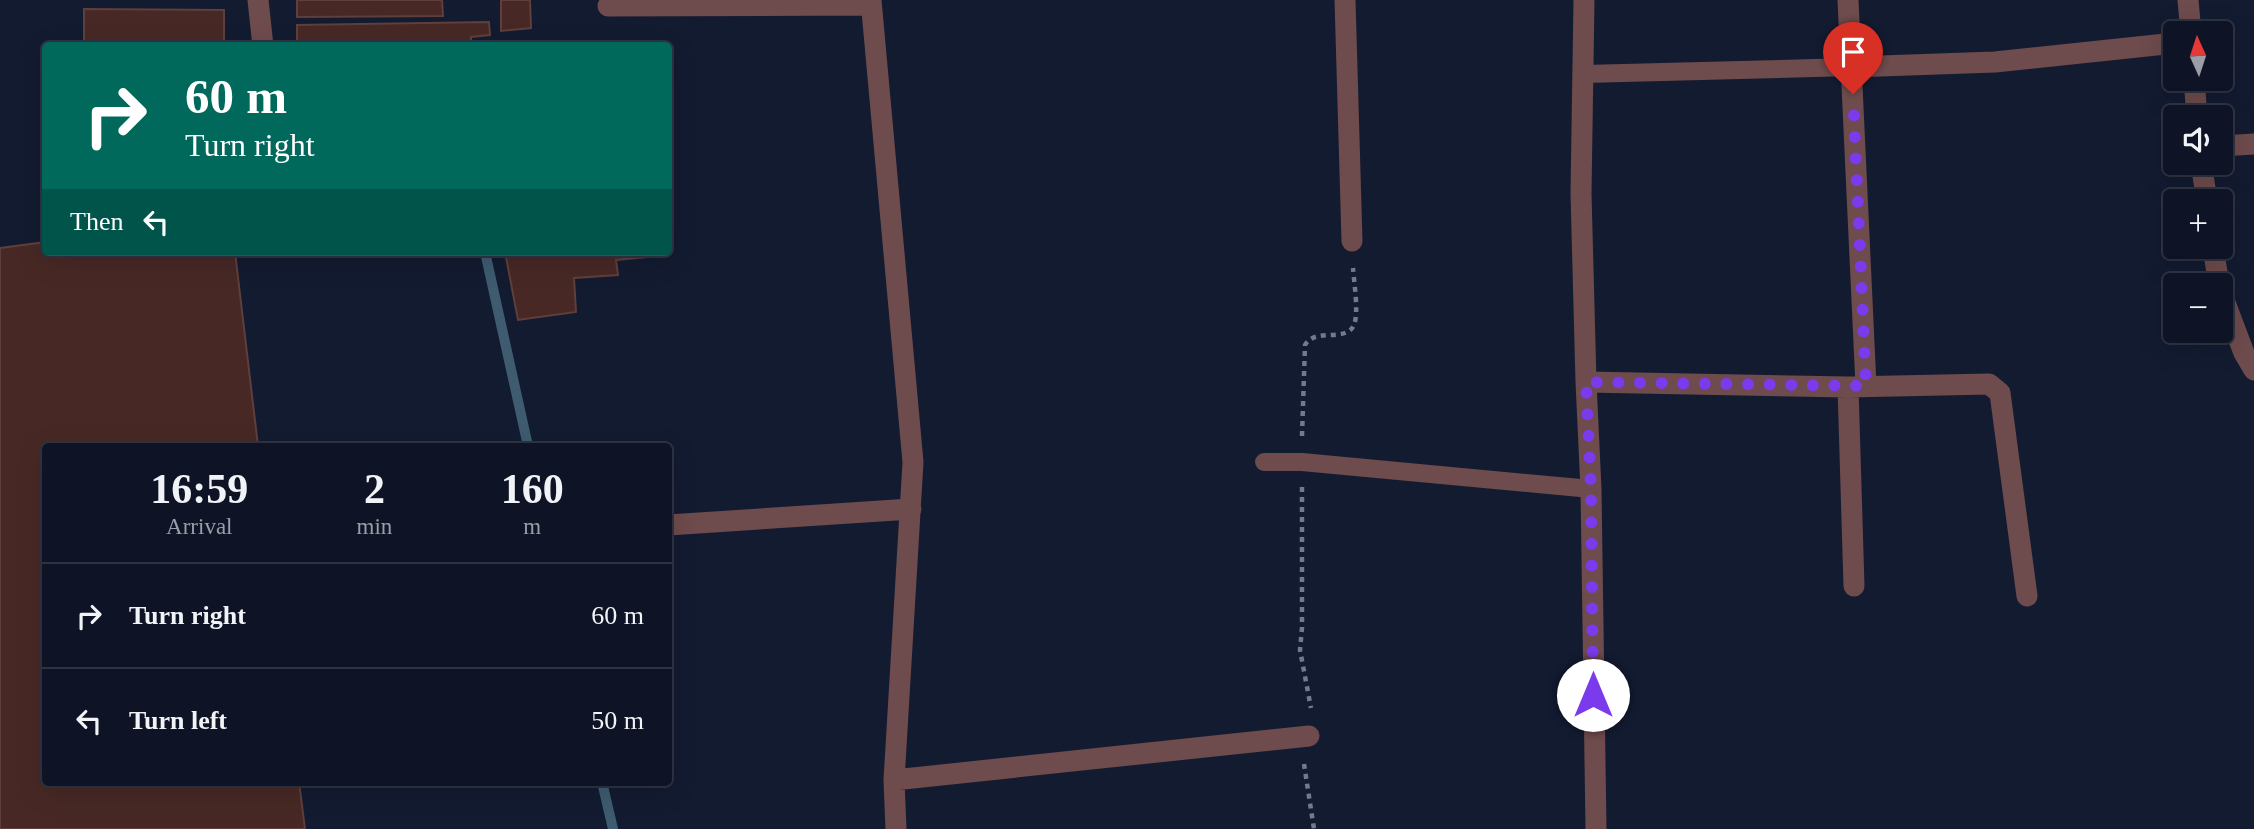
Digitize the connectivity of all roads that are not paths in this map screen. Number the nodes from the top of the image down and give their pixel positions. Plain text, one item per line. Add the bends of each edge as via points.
1 (258, 0) edge
2 (1345, 0) edge
3 (1584, 0) edge
4 (1848, 0) edge
5 (2188, 0) edge
6 (871, 2) edge
7 (608, 6) dead end
8 (2189, 21) edge
9 (263, 42) edge
10 (2163, 44) edge
11 (1852, 67) junction
12 (1584, 74) junction
13 (2254, 144) edge
14 (2233, 145) edge
15 (1352, 241) road end
16 (2233, 320) edge
17 (2250, 359) edge
18 (1586, 382) junction
19 (1857, 386) junction
20 (1264, 462) dead end
21 (1591, 489) junction
22 (911, 509) junction
23 (672, 525) edge
24 (1854, 586) dead end
25 (2027, 596) dead end
26 (1309, 736) dead end
27 (894, 780) junction
28 (896, 829) edge
29 (1596, 829) edge

1 - 9 street
2 - 15 street
3 - 12 street
4 - 11 street
5 - 8 street
6 - 7 street
6 - 22 street via 913,462
10 - 11 street via 1995,62
11 - 12 lane
11 - 19 street
12 - 18 street via 1581,193
13 - 14 street
16 - 17 street
18 - 19 street
18 - 21 street
19 - 24 street
19 - 25 street via 1989,384 2000,393
20 - 21 lane via 1302,461
21 - 29 street
22 - 23 street
22 - 27 street
26 - 27 street
27 - 28 street

